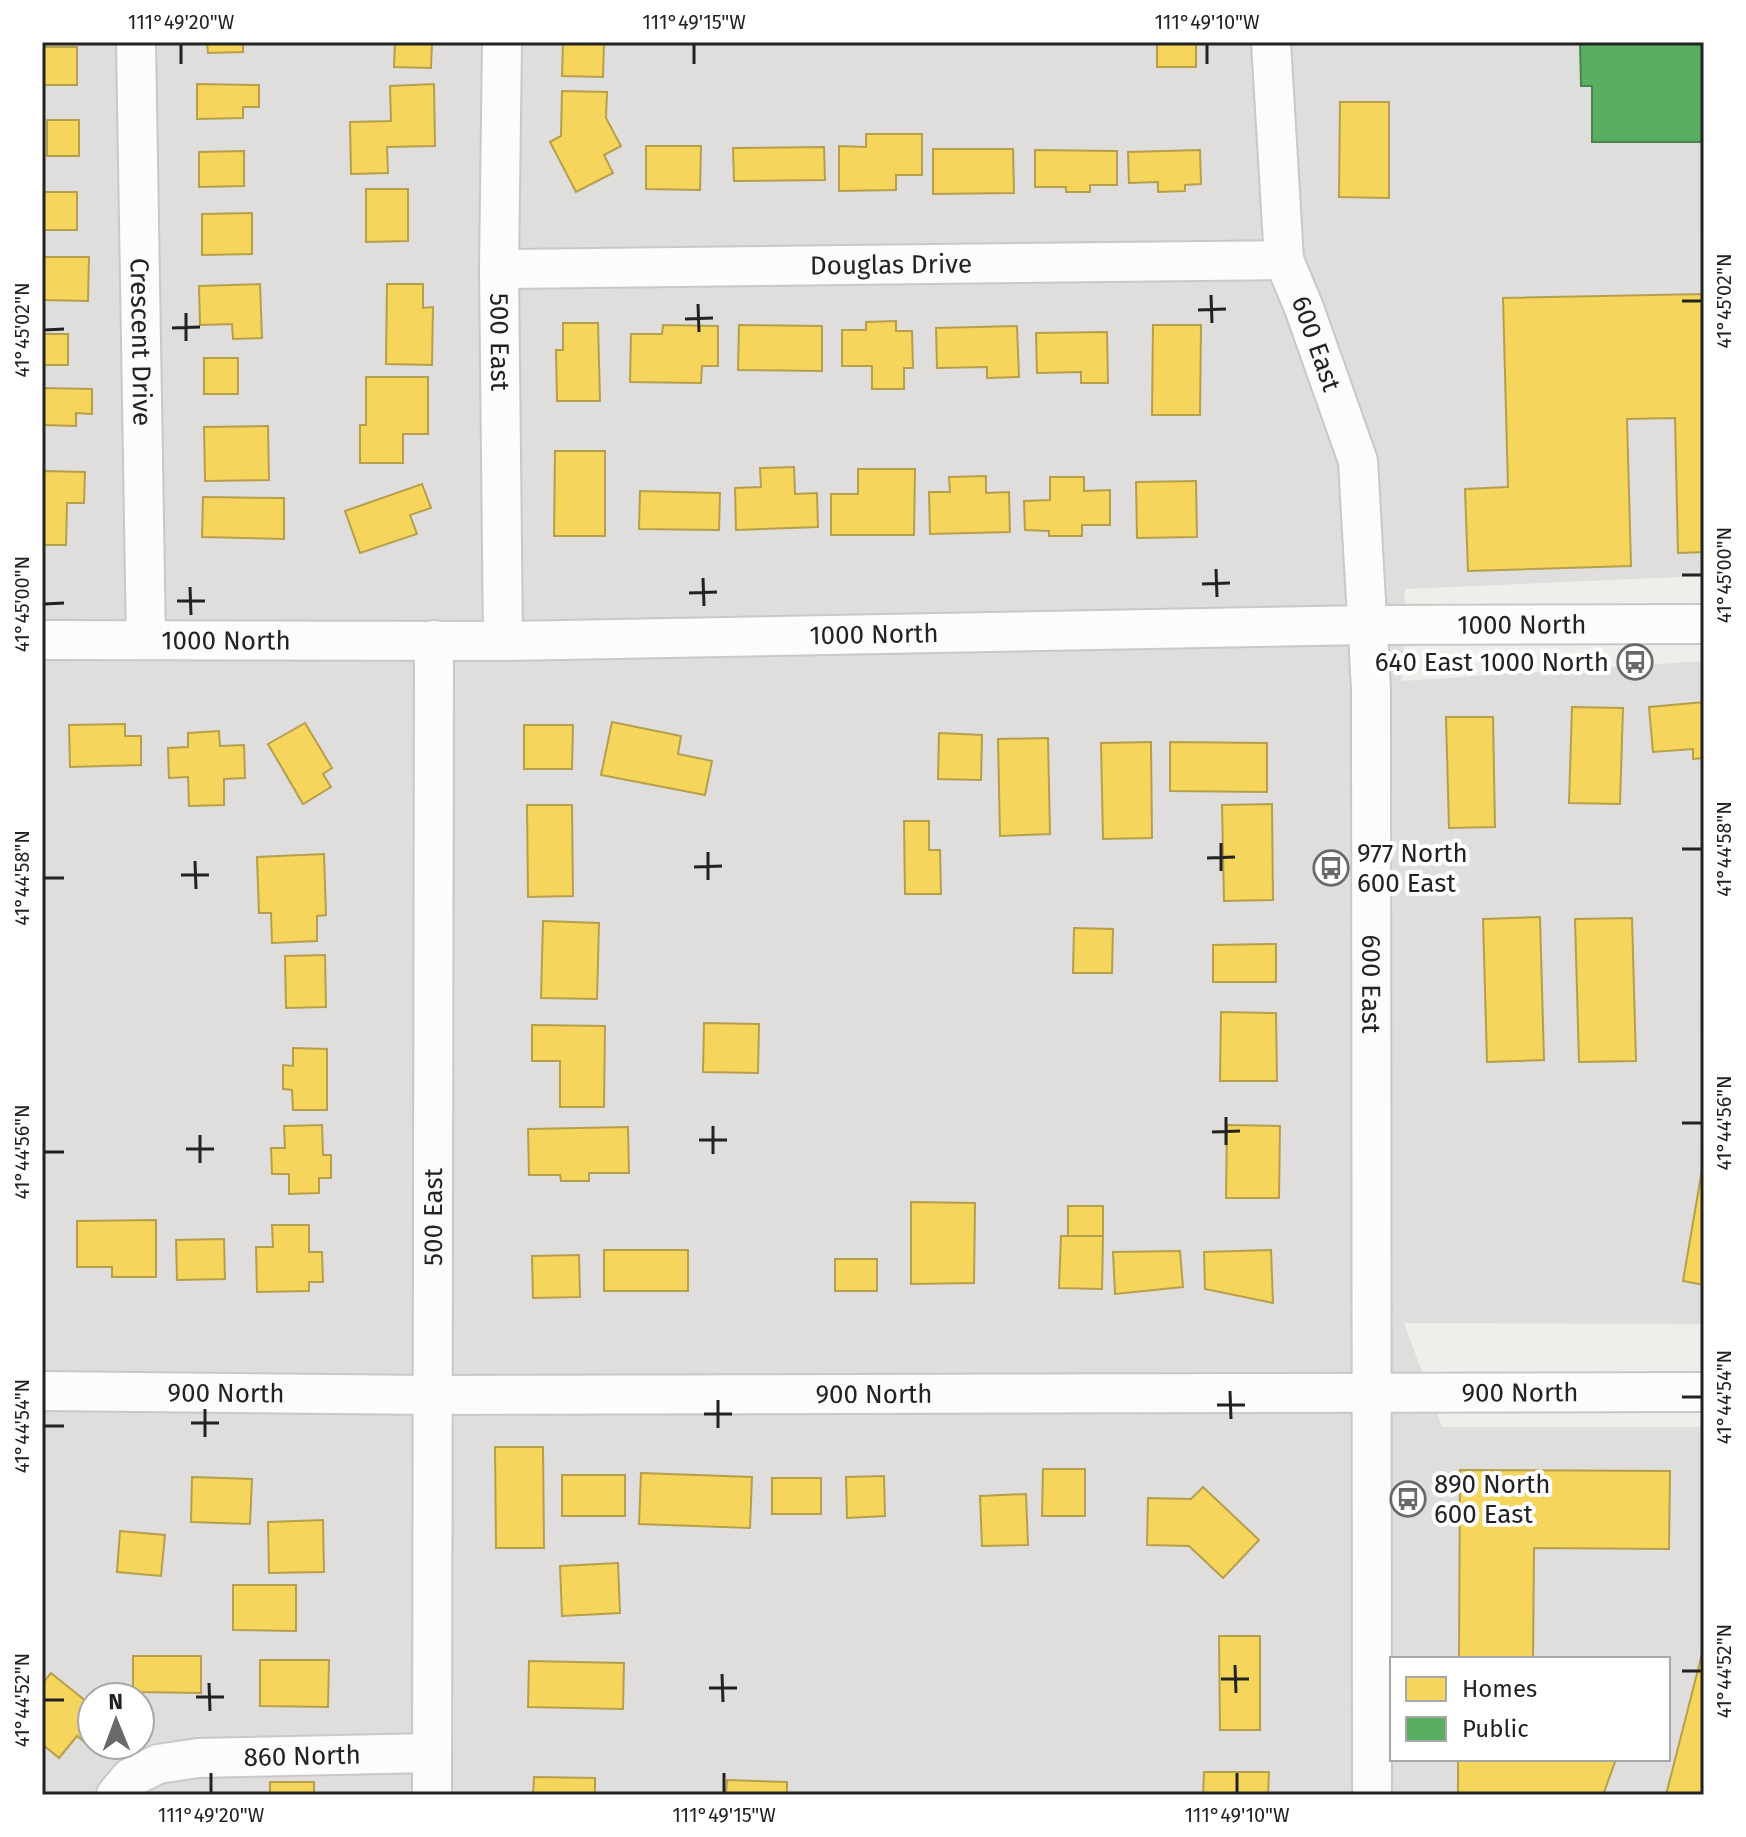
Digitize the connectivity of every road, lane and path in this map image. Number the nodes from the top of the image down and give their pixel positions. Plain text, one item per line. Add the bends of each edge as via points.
1 (136, 42) edge
2 (502, 42) edge
3 (1271, 42) edge
4 (1284, 260) junction
5 (499, 269) junction
6 (1704, 624) edge
7 (1369, 625) junction
8 (42, 640) edge
9 (146, 640) junction
10 (434, 640) junction
11 (503, 641) junction
12 (42, 1391) edge
13 (1371, 1392) junction
14 (1704, 1392) edge
15 (433, 1395) junction
16 (432, 1753) junction
17 (123, 1787) edge
18 (432, 1795) edge
19 (1372, 1795) edge

1 - 9 street, Crescent Drive
2 - 5 street, 500 East
3 - 4 street, 600 East
4 - 5 street, Douglas Drive
4 - 7 street, 600 East via 1358,461
5 - 11 street, 500 East
6 - 7 street, 1000 North
7 - 11 street, 1000 North
7 - 13 street, 600 East
8 - 9 street, 1000 North
9 - 10 street, 1000 North
10 - 11 street, 1000 North
10 - 15 street, 500 East
12 - 15 street, 900 North
13 - 14 street, 900 North
13 - 15 street, 900 North
13 - 19 street, 600 East
15 - 16 street, 500 East
16 - 17 street, 860 North via 198,1758 158,1764
16 - 18 street, 500 East

